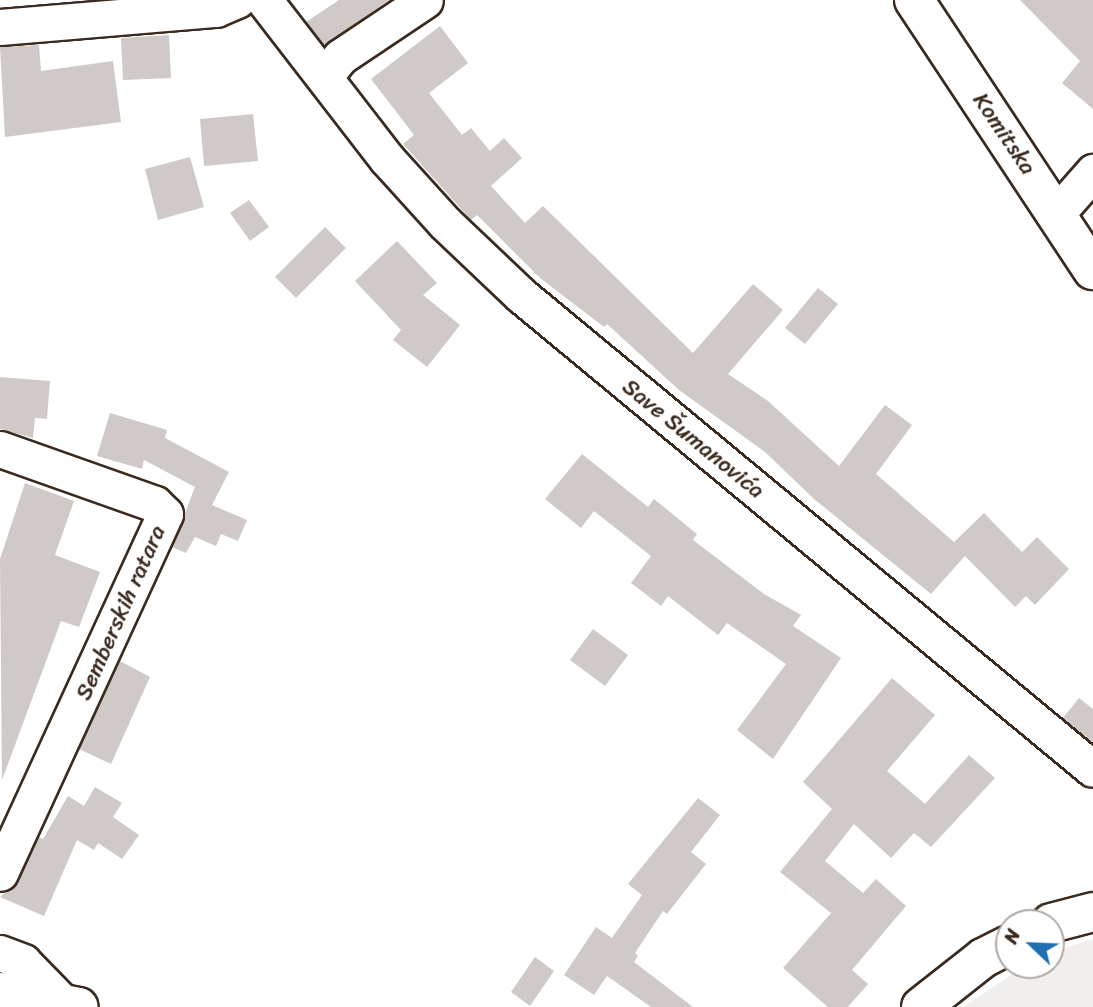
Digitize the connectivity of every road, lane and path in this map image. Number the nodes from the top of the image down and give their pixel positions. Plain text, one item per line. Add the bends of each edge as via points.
1 (237, 0) edge
2 (264, 0) edge
3 (425, 0) edge
4 (914, 0) edge
5 (0, 27) edge
6 (324, 77) junction
7 (1093, 172) edge
8 (1056, 213) junction
9 (1093, 270) edge
10 (0, 449) edge
11 (1093, 769) edge
12 (0, 873) edge
13 (1093, 912) edge
14 (1065, 919) edge
15 (995, 952) edge
16 (0, 953) edge
17 (0, 992) edge
18 (72, 1005) edge
19 (0, 1006) edge
20 (920, 1007) edge

1 - 5 street via 216,9
2 - 6 street, Save Šumanovića
3 - 6 street via 340,57
4 - 8 main road, Komitska
6 - 11 street, Save Šumanovića via 436,214 522,296
7 - 8 street
8 - 9 main road, Komitska
10 - 12 street, Semberskih ratara via 155,504 165,514
13 - 14 main road
15 - 20 main road
16 - 18 street via 23,962
17 - 18 main road
18 - 19 main road

